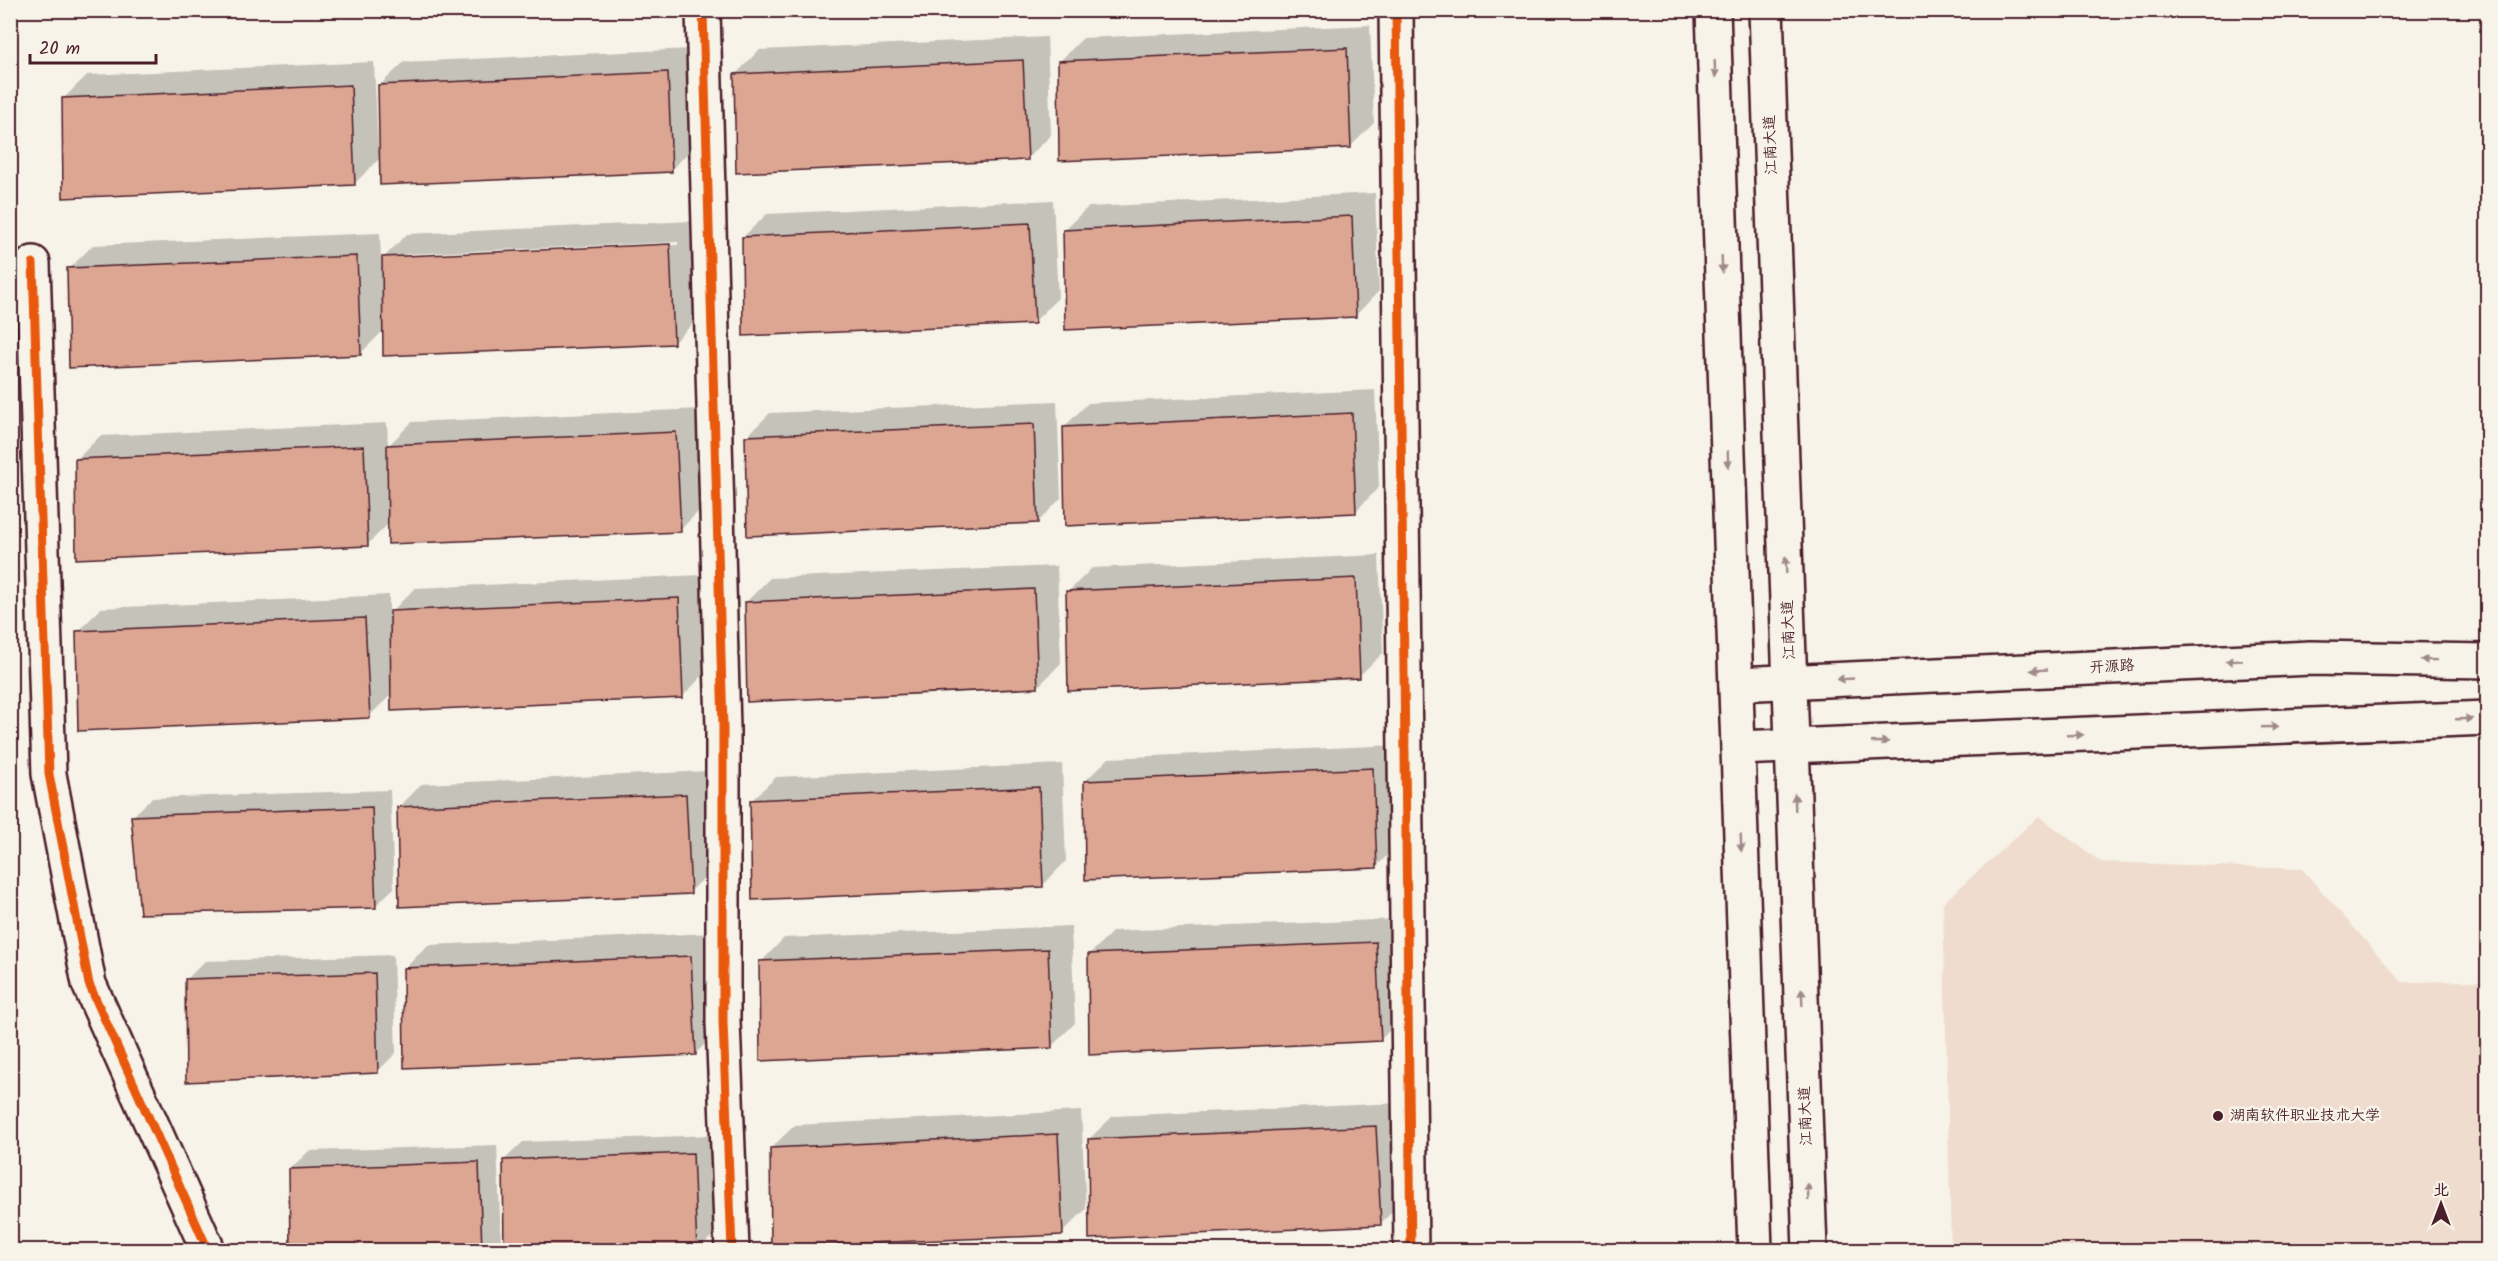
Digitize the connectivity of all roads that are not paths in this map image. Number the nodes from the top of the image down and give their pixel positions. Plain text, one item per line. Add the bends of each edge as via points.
1 (705, 10) edge
2 (1396, 10) edge
3 (1713, 10) edge
4 (1766, 10) edge
5 (33, 263) dead end
6 (2487, 661) edge
7 (1790, 681) junction
8 (1736, 684) junction
9 (2487, 718) edge
10 (1793, 746) junction
11 (1738, 748) junction
12 (208, 1251) edge
13 (732, 1251) edge
14 (1411, 1251) edge
15 (1755, 1251) edge
16 (1810, 1251) edge

1 - 13 main road via 723,728 723,1022
2 - 14 main road
3 -> 8 main road
7 -> 4 main road, 江南大道
5 - 12 main road via 49,774 89,984
6 -> 7 main road, 开源路 via 2310,658
7 - 8 main road, 开源路
7 - 10 main road, 江南大道
8 - 11 main road
10 -> 9 main road
10 - 11 main road
16 -> 10 main road, 江南大道
11 -> 15 main road

